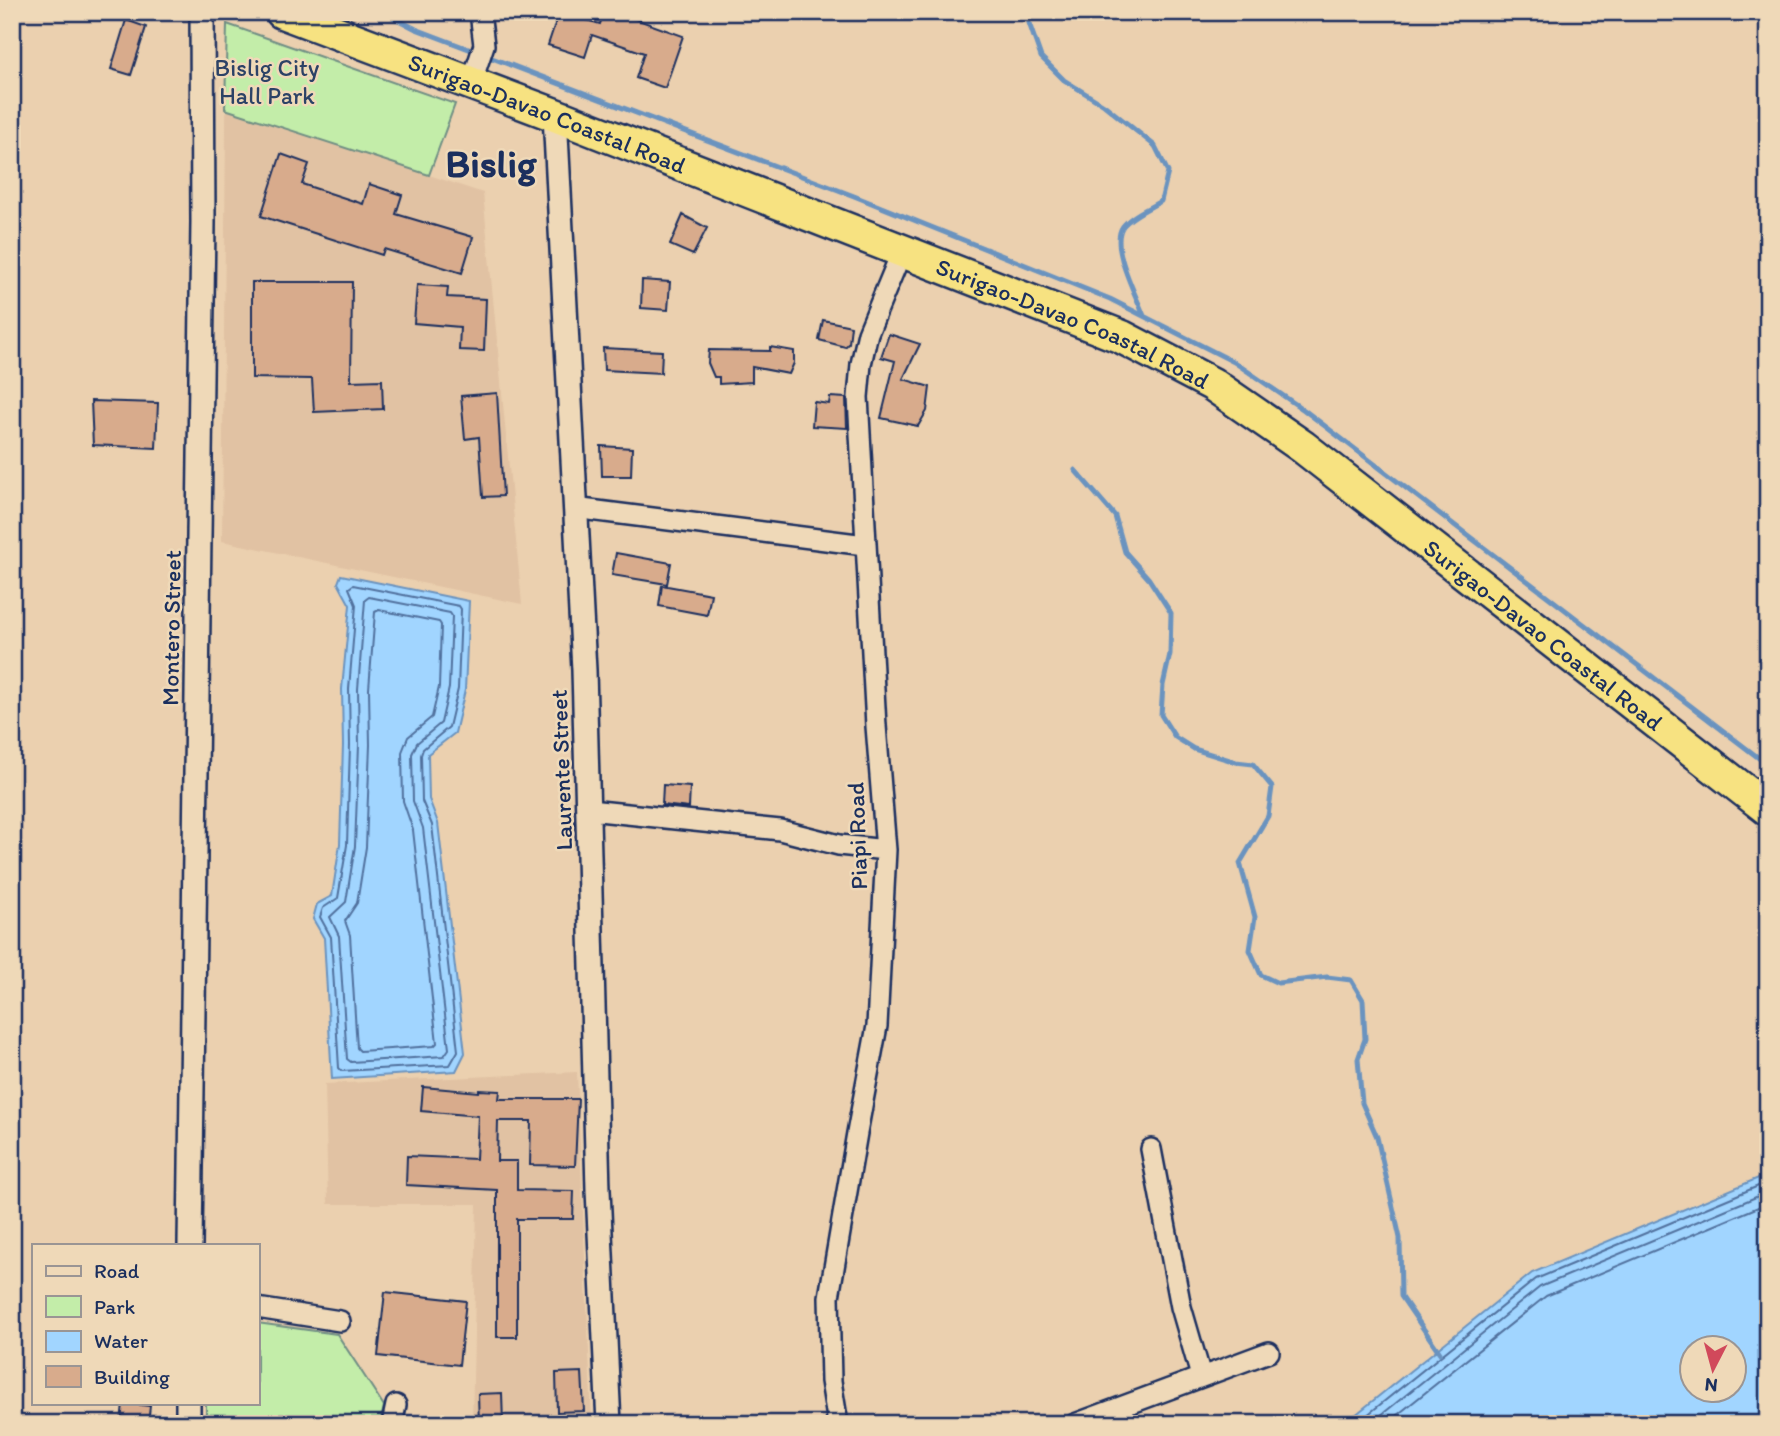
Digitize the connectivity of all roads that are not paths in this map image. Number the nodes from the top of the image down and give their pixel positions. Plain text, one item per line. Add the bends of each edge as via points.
1 (202, 12) edge
2 (282, 12) edge
3 (480, 12) edge
4 (471, 84) junction
5 (555, 115) junction
6 (902, 251) junction
7 (574, 508) junction
8 (865, 545) junction
9 (1768, 808) edge
10 (589, 810) junction
11 (886, 850) junction
12 (1151, 1149) dead end
13 (190, 1244) edge
14 (259, 1308) edge
15 (340, 1321) dead end
16 (1269, 1352) dead end
17 (1201, 1376) junction
18 (188, 1404) edge
19 (188, 1424) edge
20 (609, 1424) edge
21 (838, 1424) edge
22 (1075, 1424) edge

1 - 13 street, Montero Street
2 - 4 highway, Surigao-Davao Coastal Road
3 - 4 street via 484,45
4 - 5 highway, Surigao-Davao Coastal Road
5 - 6 highway, Surigao-Davao Coastal Road
5 - 7 street, Laurente Street
6 - 8 street, Piapi Road via 868,333 861,364 858,397
6 - 9 highway, Surigao-Davao Coastal Road via 1122,337 1212,384 1303,447
7 - 8 street
7 - 10 street, Laurente Street
8 - 11 street, Piapi Road
10 - 11 street via 780,830 839,845
10 - 20 street, Laurente Street
11 - 21 street, Piapi Road via 877,1026 830,1297 831,1381
12 - 17 street via 1181,1307
14 - 15 street
16 - 17 street
17 - 22 street
18 - 19 street

